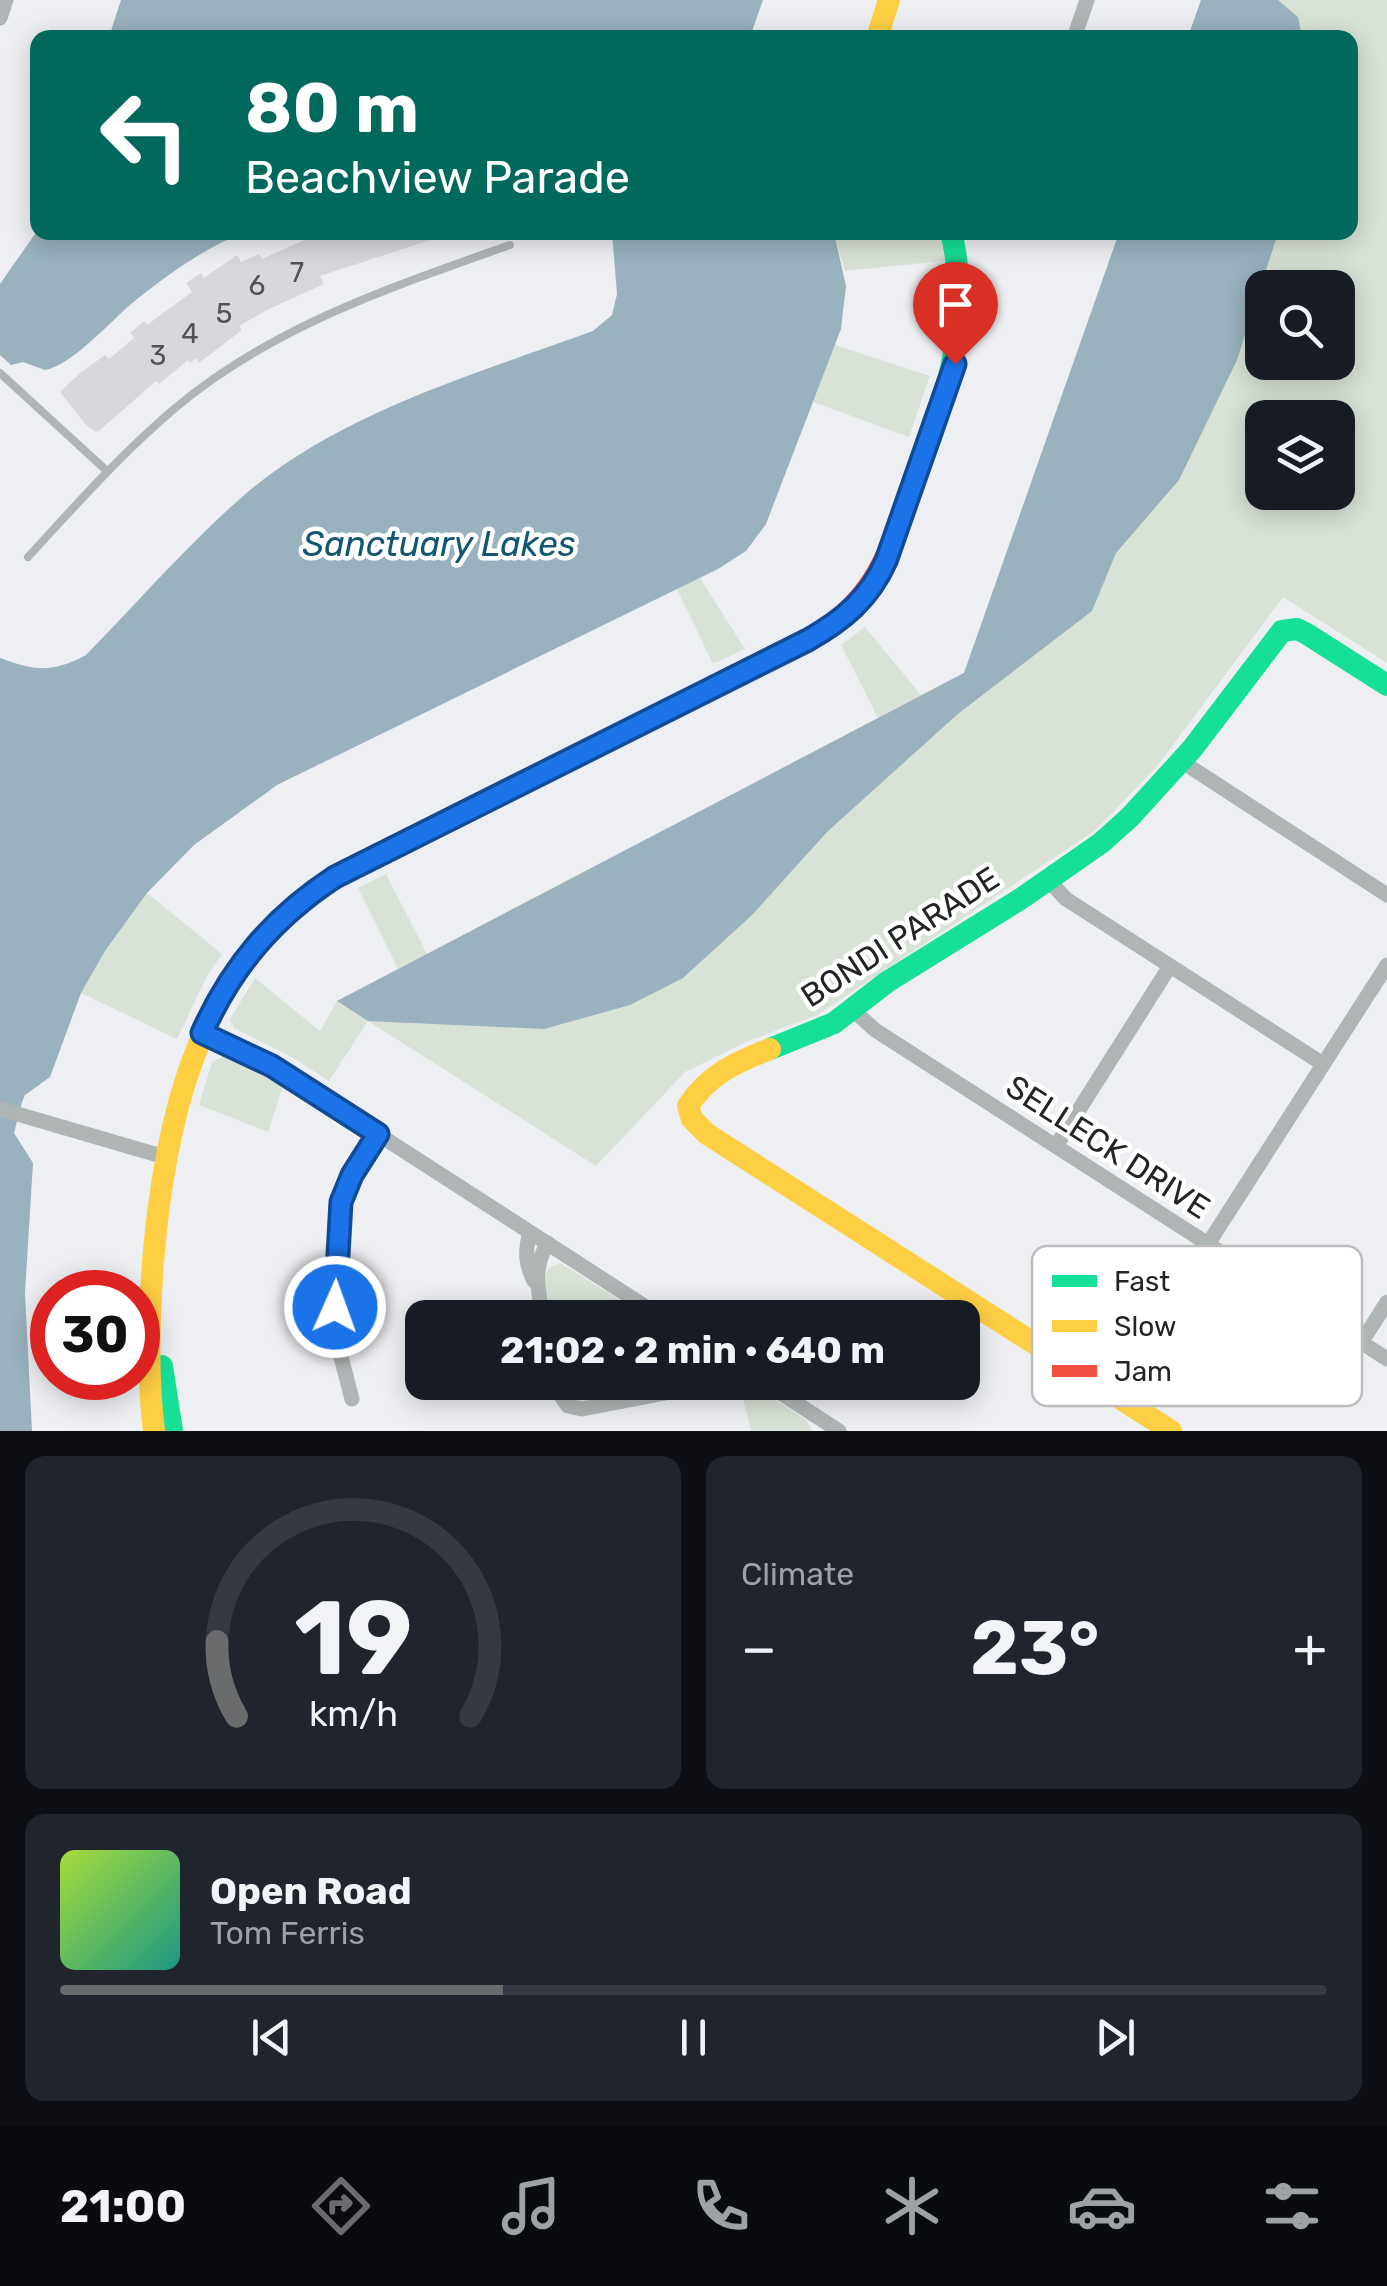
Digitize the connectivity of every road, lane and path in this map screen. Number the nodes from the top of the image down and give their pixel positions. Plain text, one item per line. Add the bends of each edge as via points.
1 (6, 0) edge
2 (889, 0) edge
3 (1088, 0) edge
4 (0, 18) edge
5 (880, 30) edge
6 (1077, 30) edge
7 (953, 240) edge
8 (510, 245) dead end
9 (0, 373) edge
10 (106, 472) junction
11 (28, 557) dead end
12 (1387, 685) edge
13 (1181, 760) junction
14 (1048, 880) junction
15 (1387, 895) edge
16 (1387, 965) edge
17 (1170, 966) junction
18 (853, 1010) junction
19 (202, 1033) junction
20 (1324, 1064) junction
21 (0, 1108) edge
22 (378, 1134) junction
23 (1056, 1146) junction
24 (165, 1156) junction
25 (530, 1232) junction
26 (548, 1244) junction
27 (1208, 1244) junction
28 (1211, 1246) edge
29 (154, 1270) edge
30 (536, 1284) junction
31 (539, 1300) edge
32 (635, 1300) edge
33 (1387, 1302) edge
34 (1362, 1341) edge
35 (1032, 1342) edge
36 (1362, 1344) edge
37 (160, 1345) edge
38 (1387, 1359) edge
39 (352, 1399) dead end
40 (151, 1400) edge
41 (564, 1400) edge
42 (632, 1400) edge
43 (790, 1400) edge
44 (1132, 1406) edge
45 (570, 1407) junction
46 (560, 1423) dead end
47 (833, 1429) edge
48 (154, 1431) edge
49 (172, 1431) edge
50 (1171, 1431) edge

1 - 4 street
2 - 5 street
3 - 6 street
7 - 19 street via 963,302 955,364 886,561 855,608 808,640 335,877 258,941
8 - 10 lane via 380,290 265,346 175,408
9 - 10 lane
10 - 11 lane
12 - 13 street, BONDI PARADE via 1307,634 1286,630
13 - 14 street, BONDI PARADE via 1116,830
13 - 15 street
14 - 17 street via 1066,899
14 - 18 street, BONDI PARADE
16 - 20 street
17 - 20 street
17 - 23 street
18 - 23 street, SELLECK DRIVE
18 - 35 street, BONDI PARADE via 708,1080 688,1106 692,1119
19 - 22 street via 272,1066
19 - 24 street
20 - 27 street
21 - 24 street
22 - 25 street
22 - 39 street via 347,1184 338,1223 335,1334
23 - 27 street, SELLECK DRIVE
24 - 29 street
25 - 26 street
25 - 30 street via 525,1254
26 - 30 street
26 - 32 street
27 - 28 street, SELLECK DRIVE
30 - 31 street
33 - 34 street
36 - 38 street, SELLECK DRIVE
37 - 49 street
40 - 48 street
41 - 45 street
42 - 45 street
43 - 47 street
44 - 50 street, BONDI PARADE
45 - 46 street

